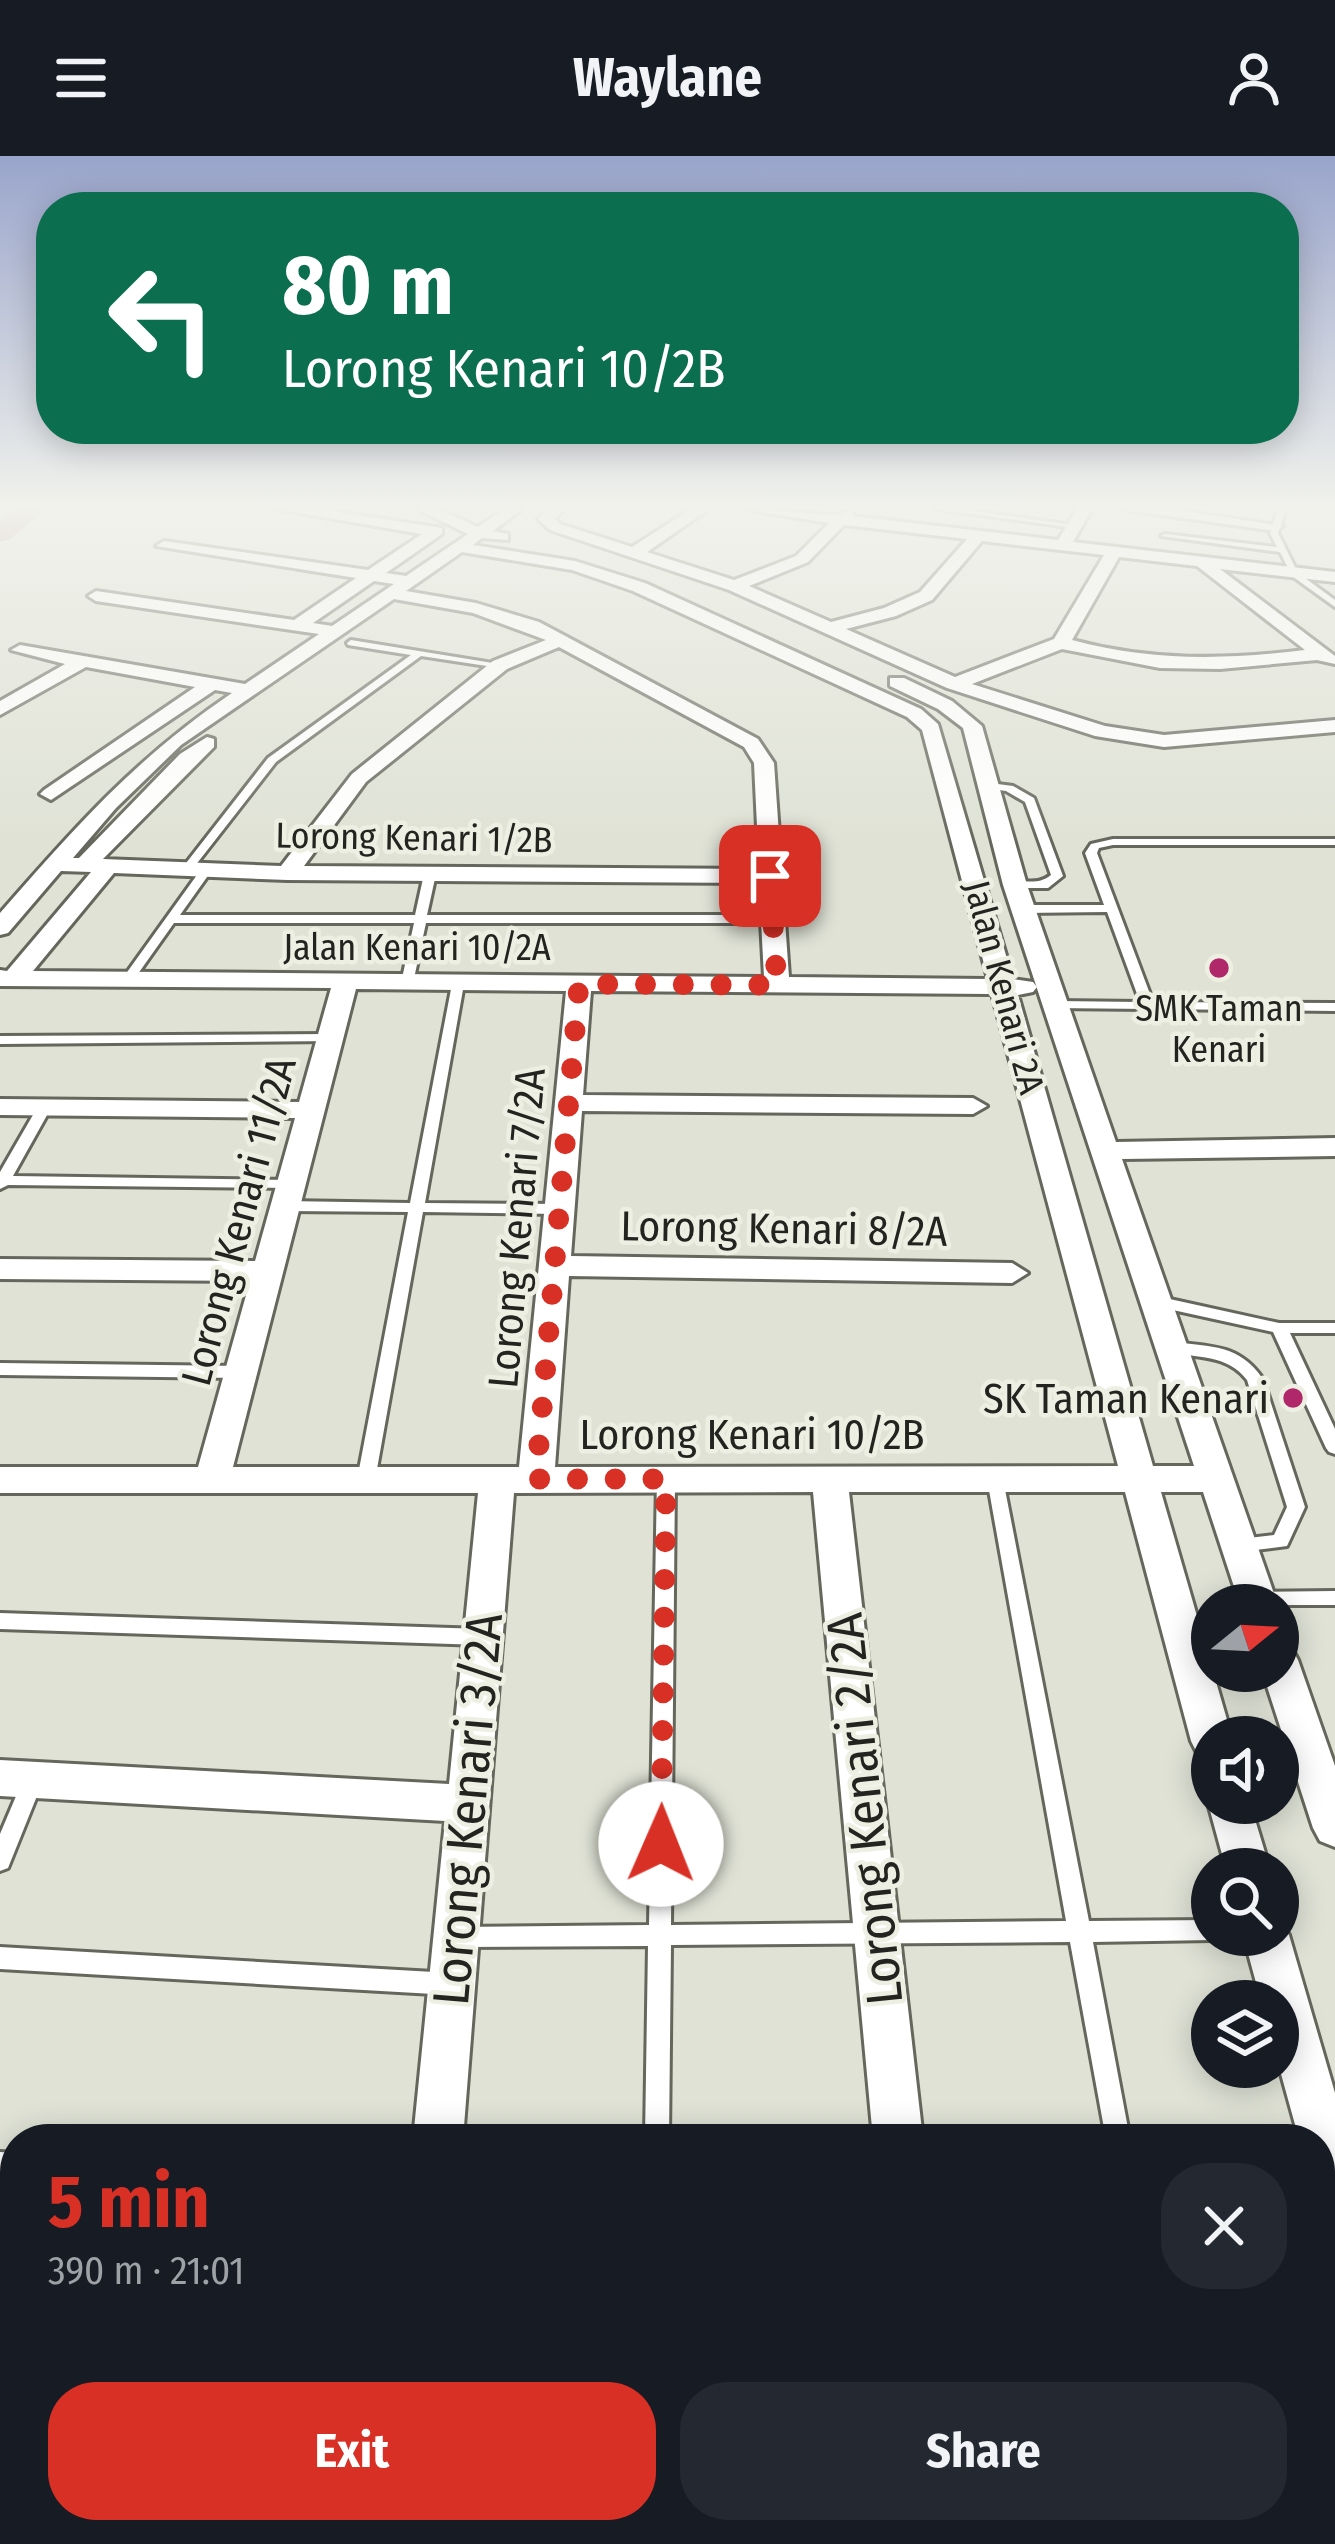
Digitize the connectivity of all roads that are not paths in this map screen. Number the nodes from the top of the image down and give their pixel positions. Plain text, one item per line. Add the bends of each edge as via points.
1 (260, 620) edge
2 (305, 620) edge
3 (348, 620) edge
4 (516, 620) edge
5 (739, 620) edge
6 (749, 620) edge
7 (817, 620) edge
8 (858, 620) edge
9 (1074, 620) edge
10 (1278, 620) edge
11 (297, 626) junction
12 (833, 627) junction
13 (772, 630) junction
14 (326, 635) junction
15 (561, 640) junction
16 (352, 643) junction
17 (1061, 643) junction
18 (20, 650) dead end
19 (419, 653) junction
20 (1328, 659) edge
21 (83, 661) junction
22 (500, 665) junction
23 (881, 675) dead end
24 (211, 684) junction
25 (954, 684) junction
26 (246, 690) junction
27 (0, 709) edge
28 (1335, 726) edge
29 (990, 787) junction
30 (51, 794) dead end
31 (1335, 842) edge
32 (57, 864) junction
33 (97, 866) junction
34 (196, 869) junction
35 (287, 873) junction
36 (430, 874) junction
37 (770, 876) junction
38 (1019, 897) junction
39 (1110, 908) junction
40 (170, 920) junction
41 (421, 920) junction
42 (773, 920) junction
43 (0, 928) edge
44 (6, 979) edge
45 (126, 982) junction
46 (345, 983) junction
47 (406, 983) junction
48 (458, 984) junction
49 (579, 984) junction
50 (777, 985) junction
51 (1004, 986) junction
52 (1053, 996) junction
53 (1148, 1006) junction
54 (1335, 1007) edge
55 (330, 1038) junction
56 (0, 1040) edge
57 (568, 1103) junction
58 (973, 1106) dead end
59 (0, 1108) edge
60 (44, 1108) junction
61 (311, 1110) junction
62 (1335, 1147) edge
63 (1107, 1151) junction
64 (1, 1182) edge
65 (288, 1195) junction
66 (414, 1208) junction
67 (560, 1208) junction
68 (555, 1266) junction
69 (0, 1269) edge
70 (268, 1271) junction
71 (1012, 1273) dead end
72 (1156, 1301) junction
73 (1279, 1328) junction
74 (1335, 1328) edge
75 (1173, 1348) junction
76 (0, 1369) edge
77 (241, 1372) junction
78 (1335, 1448) edge
79 (516, 1479) junction
80 (666, 1479) junction
81 (830, 1479) junction
82 (997, 1479) junction
83 (1139, 1479) junction
84 (1216, 1479) junction
85 (0, 1480) edge
86 (212, 1480) junction
87 (365, 1480) junction
88 (1239, 1545) junction
89 (1252, 1584) edge
90 (1335, 1598) edge
91 (1299, 1600) edge
92 (0, 1621) edge
93 (483, 1637) junction
94 (1289, 1692) edge
95 (1205, 1716) edge
96 (16, 1779) edge
97 (467, 1804) junction
98 (1335, 1828) edge
99 (0, 1862) edge
100 (1191, 1930) edge
101 (1079, 1931) junction
102 (877, 1933) junction
103 (660, 1935) junction
104 (456, 1937) junction
105 (1272, 1956) edge
106 (0, 1958) edge
107 (452, 1984) junction
108 (439, 2124) edge
109 (658, 2124) edge
110 (896, 2124) edge
111 (1115, 2124) edge
112 (1319, 2124) edge

1 - 11 street
2 - 11 street
3 - 14 street
4 - 15 street
5 - 13 street, Jalan Kenari 2A
6 - 13 street, Jalan Kenari 2A
7 - 12 street
8 - 12 street
9 - 17 street
10 - 20 street
11 - 14 street
12 - 25 street
13 - 51 street, Jalan Kenari 2A via 931,728
14 - 16 street
14 - 26 street
15 - 22 street
15 - 37 street via 751,742 764,764
16 - 19 lane
16 - 33 street via 187,758
17 - 20 street via 1179,668
17 - 25 street
18 - 21 street
19 - 22 lane
19 - 34 lane via 272,760
21 - 24 street
21 - 27 street
22 - 35 street via 359,778
23 - 29 street, Jalan Kenari 2A via 972,727
24 - 26 street
24 - 30 street
25 - 28 street via 1138,740
26 - 32 street via 144,766
29 - 38 street, Jalan Kenari 2A
29 - 38 lane via 1030,800 1057,876
31 - 39 lane via 1103,843 1091,853
32 - 33 street, Lorong Kenari 1/2B
32 - 43 street
33 - 34 street, Lorong Kenari 1/2B
33 - 44 street
34 - 35 street, Lorong Kenari 1/2B
34 - 40 lane
35 - 36 street, Lorong Kenari 1/2B
36 - 37 street, Lorong Kenari 1/2B
36 - 41 lane
37 - 42 street
38 - 39 lane
38 - 52 street, Jalan Kenari 2A
39 - 53 lane
40 - 41 lane
40 - 45 lane
41 - 42 lane
41 - 47 lane
42 - 50 street
44 - 45 street, Jalan Kenari 10/2A
45 - 46 street, Jalan Kenari 10/2A
46 - 47 street, Jalan Kenari 10/2A
46 - 55 street, Lorong Kenari 11/2A
47 - 48 street, Jalan Kenari 10/2A
48 - 49 street, Jalan Kenari 10/2A
48 - 66 lane
49 - 50 street, Jalan Kenari 10/2A
49 - 57 street, Lorong Kenari 7/2A
50 - 51 street, Jalan Kenari 10/2A
51 - 52 street, Jalan Kenari 10/2A
51 - 83 street, Jalan Kenari 2A
52 - 53 lane
52 - 63 street, Jalan Kenari 2A
53 - 54 lane
55 - 56 lane
55 - 61 street, Lorong Kenari 11/2A
57 - 58 street
57 - 67 street, Lorong Kenari 7/2A
59 - 60 street
60 - 61 street
60 - 64 lane
61 - 65 street, Lorong Kenari 11/2A
62 - 63 street
63 - 72 street, Jalan Kenari 2A
64 - 65 lane
65 - 66 lane
65 - 70 street, Lorong Kenari 11/2A
66 - 67 lane
66 - 87 lane
67 - 68 street, Lorong Kenari 7/2A
68 - 71 street, Lorong Kenari 8/2A
68 - 79 street, Lorong Kenari 7/2A
69 - 70 street
70 - 77 street, Lorong Kenari 11/2A
72 - 73 lane
72 - 75 street, Jalan Kenari 2A
73 - 74 lane
73 - 78 lane
75 - 84 street, Jalan Kenari 2A
75 - 88 lane via 1228,1355 1256,1379 1296,1508 1280,1541
76 - 77 lane
77 - 86 street, Lorong Kenari 11/2A
79 - 80 street, Lorong Kenari 10/2B
79 - 87 street, Lorong Kenari 10/2B
79 - 93 street, Lorong Kenari 3/2A
80 - 81 street, Lorong Kenari 10/2B
80 - 103 lane
81 - 82 street, Lorong Kenari 10/2B
81 - 102 street, Lorong Kenari 2/2A
82 - 83 street, Lorong Kenari 10/2B
82 - 101 lane
83 - 84 street, Lorong Kenari 10/2B
83 - 95 street, Jalan Kenari 2A
84 - 88 street, Jalan Kenari 2A
85 - 86 street, Lorong Kenari 10/2B
86 - 87 street, Lorong Kenari 10/2B
88 - 89 street, Jalan Kenari 2A
90 - 91 lane
92 - 93 lane
93 - 97 street, Lorong Kenari 3/2A
94 - 98 street
96 - 97 street
96 - 99 lane
97 - 104 street, Lorong Kenari 3/2A
100 - 101 lane
101 - 102 lane
101 - 111 lane
102 - 103 lane
102 - 110 street, Lorong Kenari 2/2A
103 - 104 lane
103 - 109 lane
104 - 107 street, Lorong Kenari 3/2A
105 - 112 street
106 - 107 lane
107 - 108 street, Lorong Kenari 3/2A

